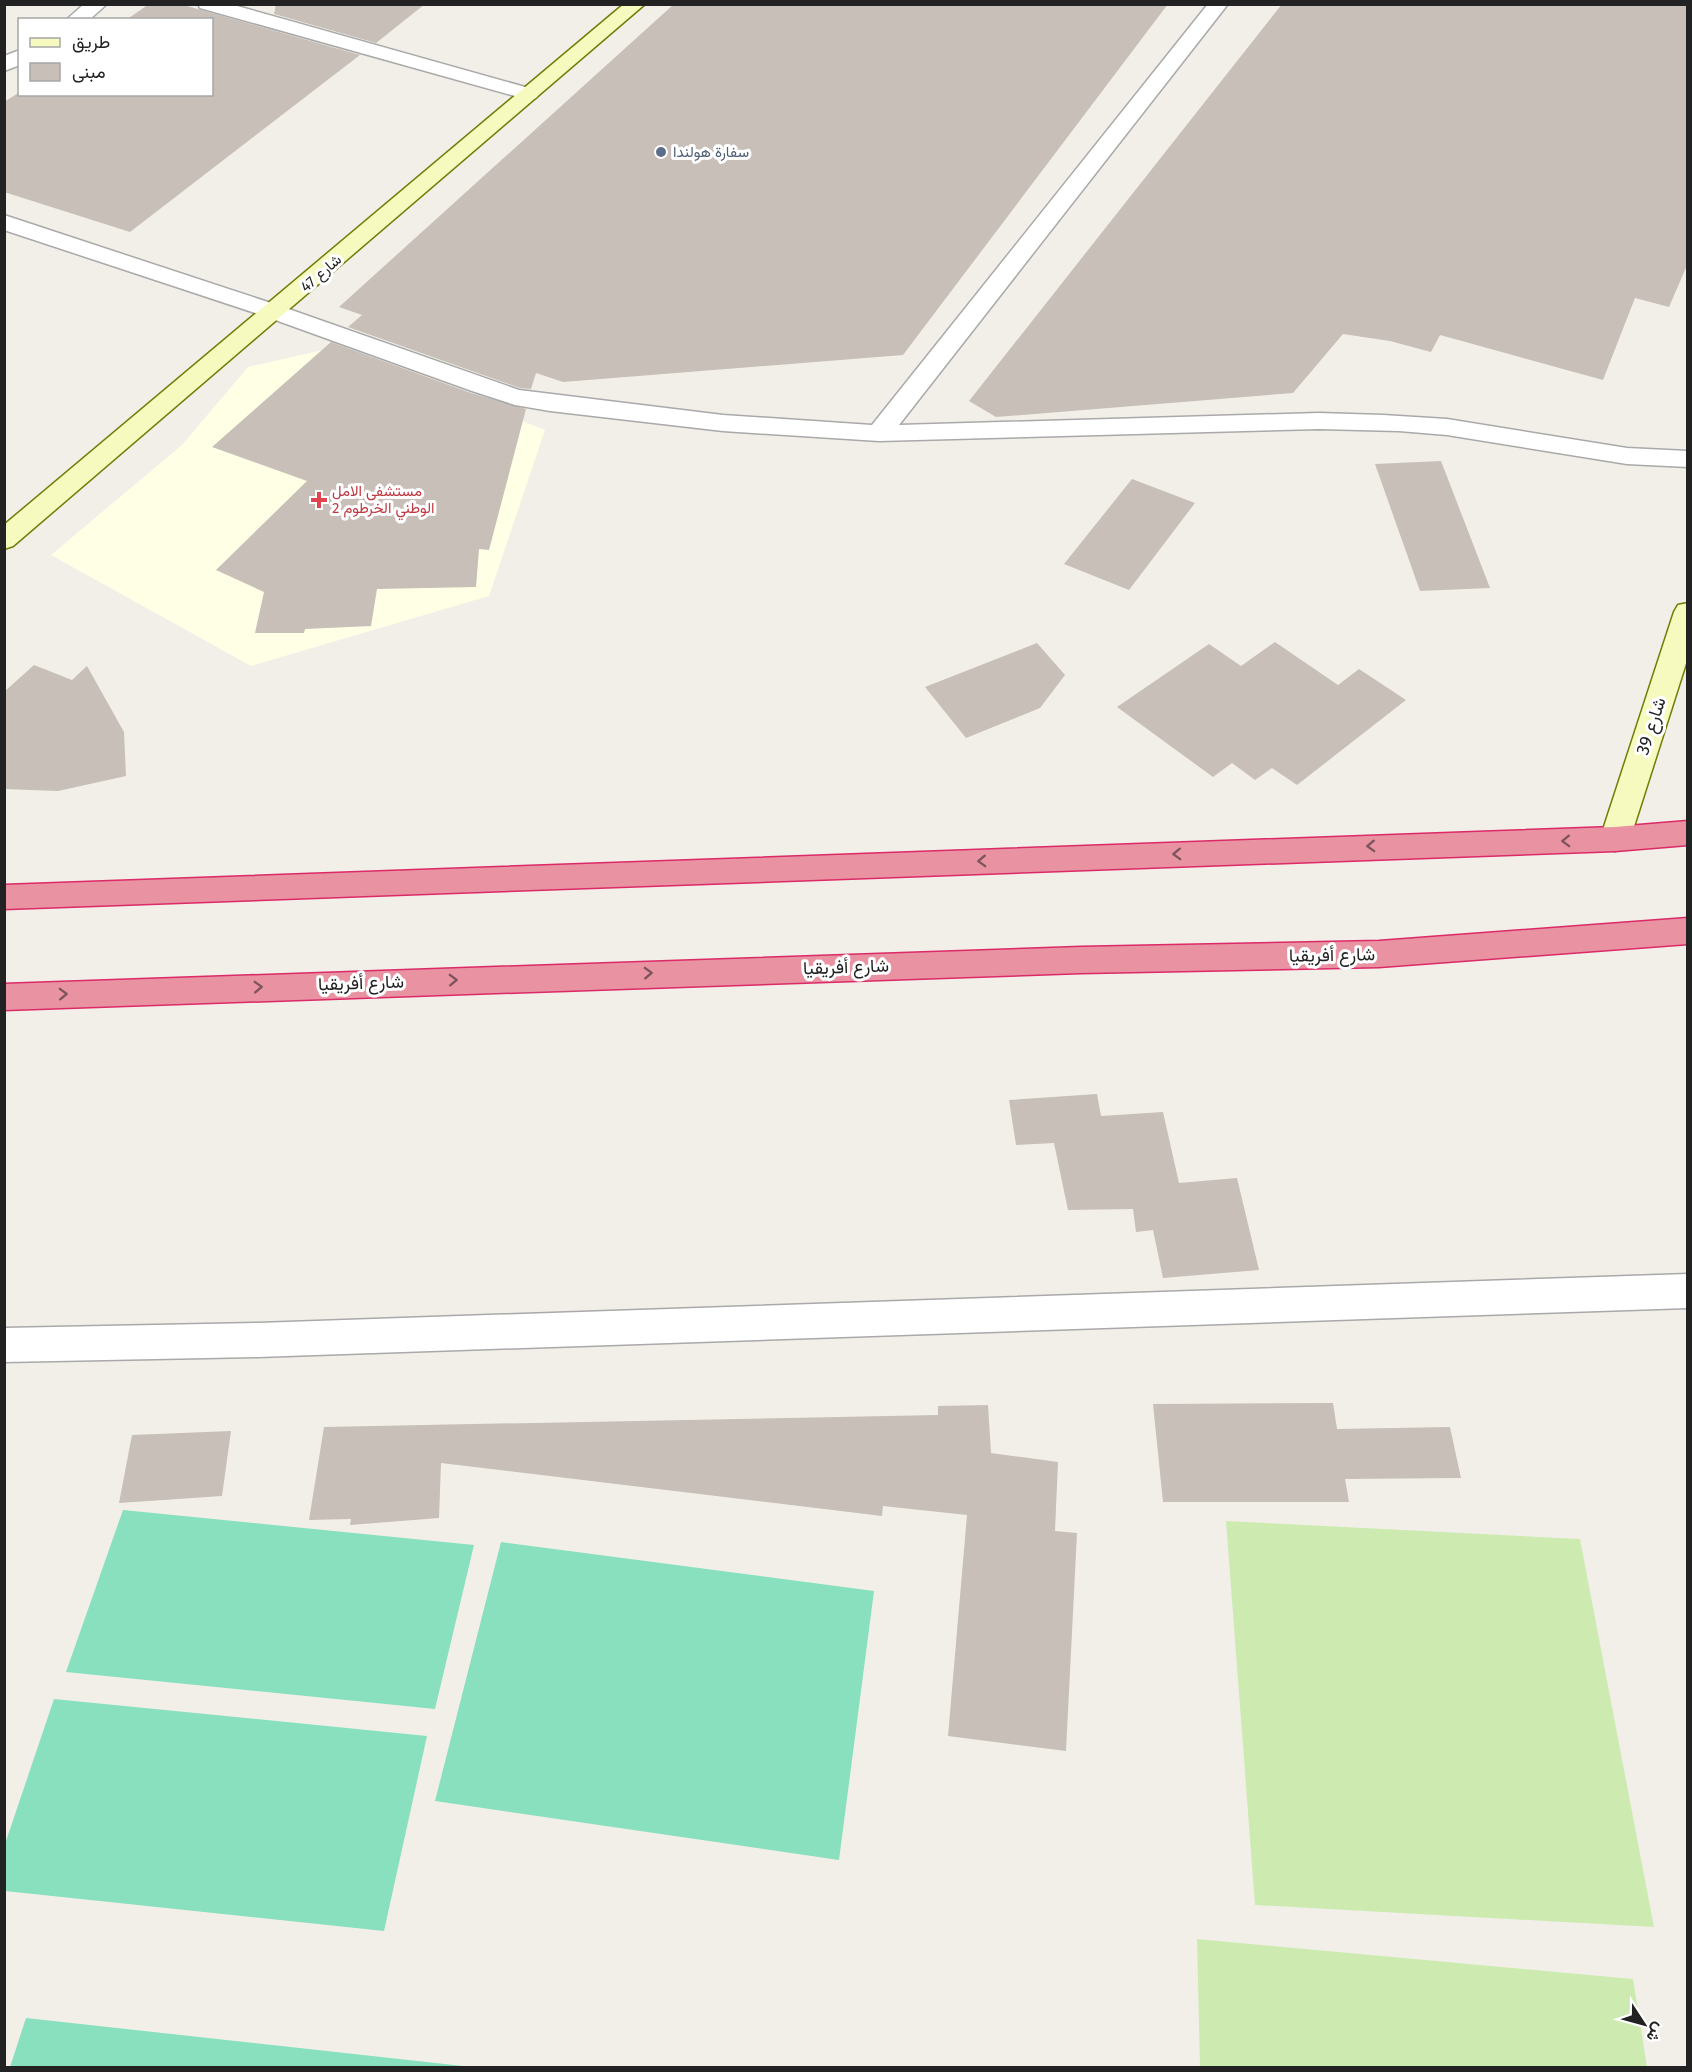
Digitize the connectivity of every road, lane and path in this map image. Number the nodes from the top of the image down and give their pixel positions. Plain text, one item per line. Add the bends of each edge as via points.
1 (98, 4) edge
2 (207, 4) edge
3 (636, 4) edge
4 (1219, 4) edge
5 (78, 18) edge
6 (18, 57) edge
7 (4, 66) edge
8 (529, 94) junction
9 (4, 222) edge
10 (275, 312) junction
11 (879, 433) junction
12 (1688, 459) edge
13 (4, 540) edge
14 (1688, 612) edge
15 (1688, 833) edge
16 (1615, 839) junction
17 (4, 897) edge
18 (1688, 931) edge
19 (4, 997) edge
20 (1688, 1291) edge
21 (4, 1345) edge

1 - 5 street
2 - 8 street
3 - 8 street, شارع 47
4 - 11 street
6 - 7 street
8 - 10 street, شارع 47
9 - 10 street
10 - 11 street via 515,397 723,423
10 - 13 street, شارع 47
11 - 12 street via 1319,420 1447,428 1620,455
14 - 16 street, شارع 39
15 - 16 highway
16 -> 17 highway
19 -> 18 highway, شارع أفريقيا via 575,976 1380,954
20 - 21 street via 258,1340

